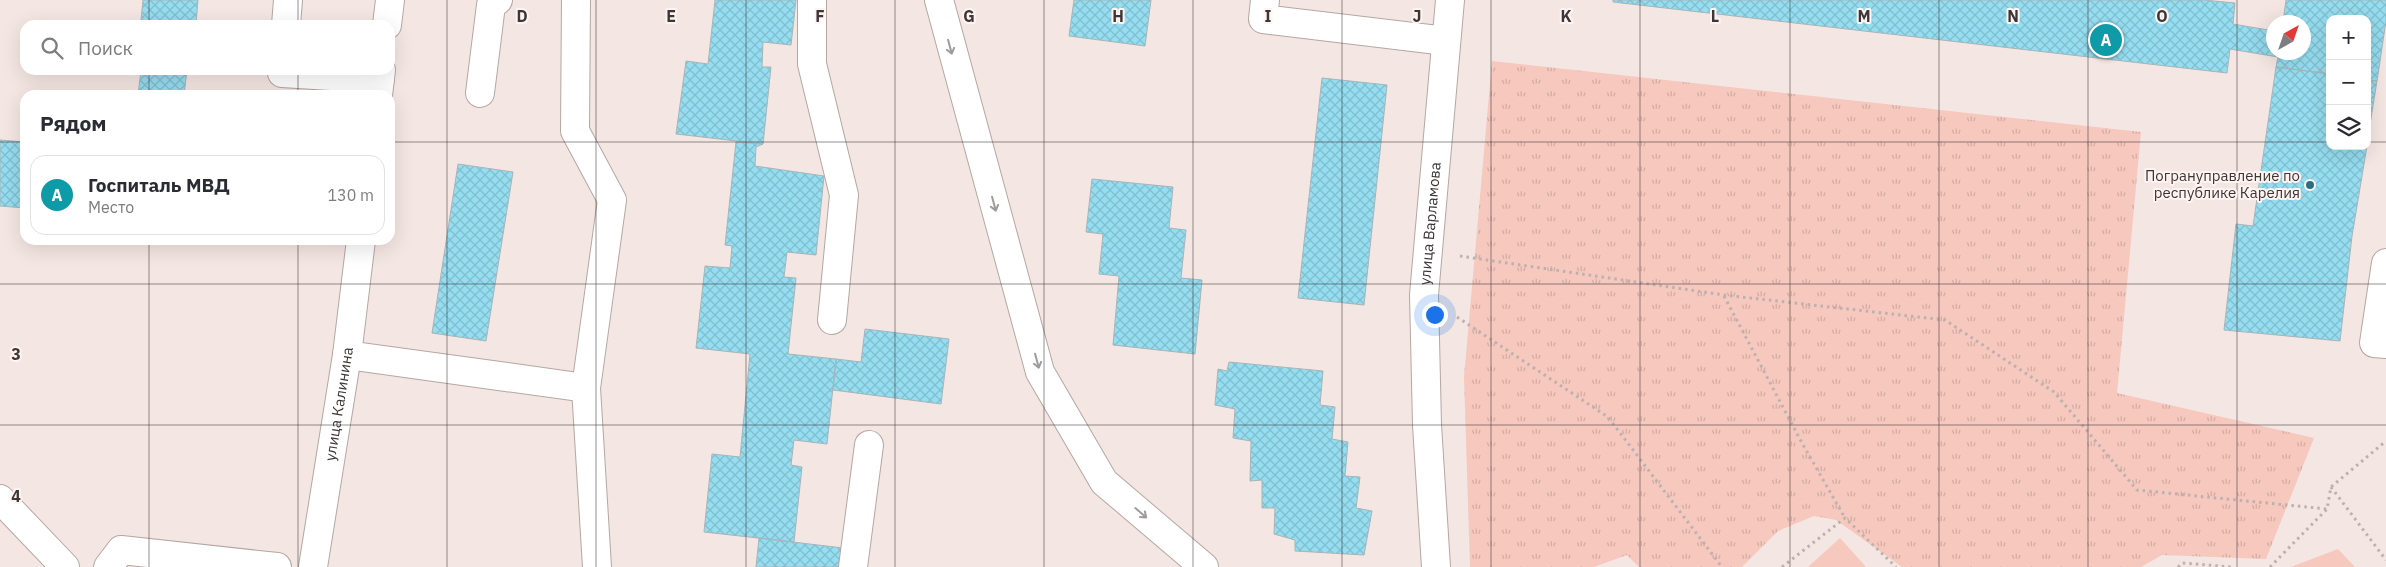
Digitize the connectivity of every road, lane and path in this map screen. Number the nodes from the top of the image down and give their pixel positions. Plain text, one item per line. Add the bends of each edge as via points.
1 (288, 0) edge
2 (390, 0) edge
3 (498, 0) edge
4 (576, 0) edge
5 (812, 0) edge
6 (939, 0) edge
7 (1265, 0) edge
8 (1450, 0) edge
9 (286, 20) edge
10 (388, 20) edge
11 (1446, 41) junction
12 (306, 75) edge
13 (380, 81) edge
14 (480, 93) dead end
15 (360, 245) edge
16 (1428, 251) junction
17 (2386, 263) edge
18 (1424, 295) junction
19 (1724, 296) junction
20 (832, 320) dead end
21 (2386, 344) edge
22 (347, 355) junction
23 (586, 388) junction
24 (2386, 441) edge
25 (869, 445) dead end
26 (2331, 487) junction
27 (0, 499) edge
28 (2327, 510) junction
29 (1845, 518) junction
30 (2386, 560) edge
31 (65, 567) edge
32 (108, 567) edge
33 (277, 567) edge
34 (313, 567) edge
35 (597, 567) edge
36 (853, 567) edge
37 (1204, 567) edge
38 (1436, 567) edge
39 (1722, 567) edge
40 (1782, 567) edge
41 (1896, 567) edge
42 (2178, 567) edge
43 (2232, 567) edge
44 (2270, 567) edge

1 - 9 street
2 - 10 street
3 - 14 street via 491,5
4 - 23 street via 574,131 612,200
5 - 20 street via 812,64 844,195
6 -> 37 street via 1040,372 1104,482
7 - 11 street via 1263,19
8 - 11 street, улица Варламова
11 - 16 street, улица Варламова
12 - 13 street
15 - 22 street, улица Калинина
16 - 18 street, улица Варламова
16 - 19 path
17 - 21 street via 2374,343
18 - 38 street, улица Варламова via 1426,425
18 - 39 path via 1608,417
19 - 28 path via 1945,320 2054,392 2137,490
19 - 29 path
22 - 23 street
22 - 34 street, улица Калинина
23 - 35 street
24 - 26 path
25 - 36 street
26 - 28 path
26 - 30 path
27 - 31 street
28 - 44 path
29 - 40 path
29 - 41 path
32 - 33 street via 121,550
42 - 43 path via 2182,563

